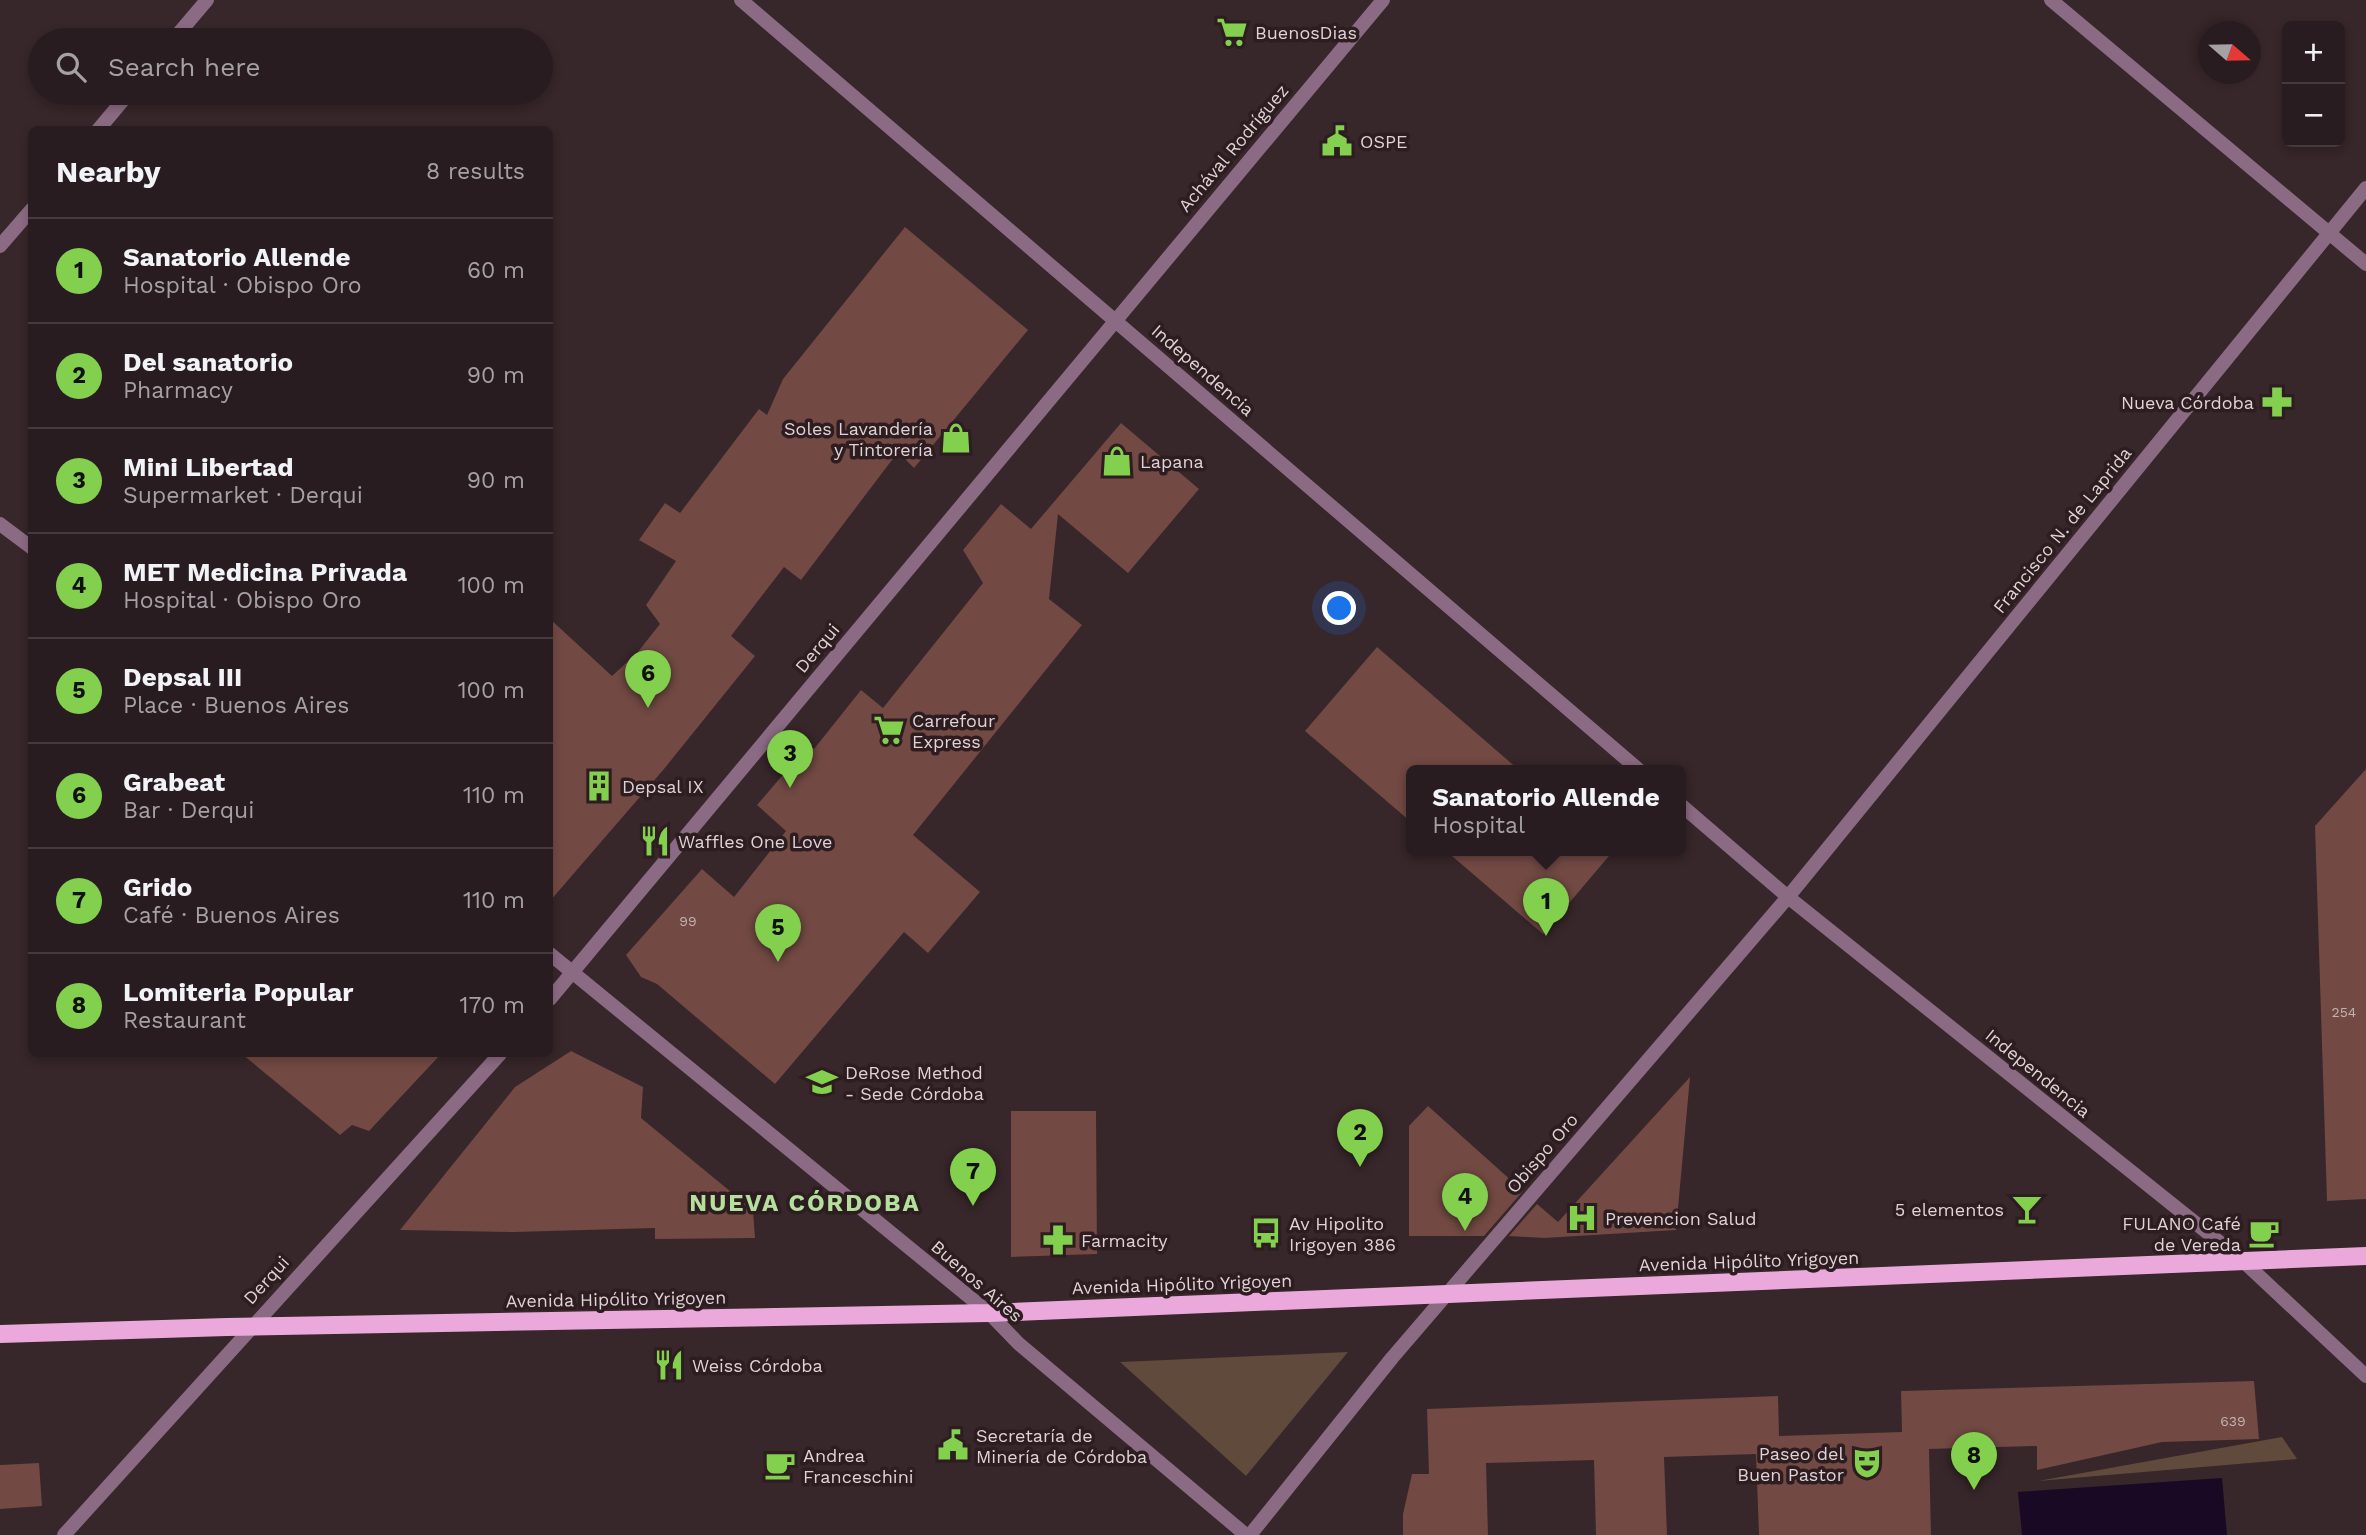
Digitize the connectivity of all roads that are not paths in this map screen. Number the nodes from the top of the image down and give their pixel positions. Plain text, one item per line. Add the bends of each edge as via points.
1 (207, 0) edge
2 (741, 0) edge
3 (1383, 0) edge
4 (2051, 0) edge
5 (183, 28) edge
6 (119, 105) edge
7 (101, 126) edge
8 (2366, 188) edge
9 (28, 214) edge
10 (2329, 234) junction
11 (0, 247) edge
12 (2366, 264) edge
13 (1113, 320) junction
14 (0, 524) edge
15 (28, 545) edge
16 (1633, 765) edge
17 (1686, 809) edge
18 (1787, 897) junction
19 (553, 956) edge
20 (574, 972) junction
21 (553, 996) edge
22 (497, 1057) edge
23 (2366, 1256) edge
24 (2243, 1261) junction
25 (1446, 1294) junction
26 (989, 1313) junction
27 (250, 1326) junction
28 (0, 1335) edge
29 (2366, 1376) edge
30 (64, 1535) edge
31 (1248, 1535) edge

1 - 5 street
2 - 13 street, Independencia
3 - 13 street, Achával Rodríguez
4 - 10 street
6 - 7 street
8 - 10 street, Francisco N. de Laprida
9 - 11 street
10 - 12 street
10 - 18 street, Francisco N. de Laprida
13 - 16 street, Independencia
13 - 20 street, Derqui
14 - 15 street
17 - 18 street, Independencia
18 - 24 street, Independencia
18 - 25 street, Obispo Oro
19 - 20 street, Buenos Aires
20 - 21 street, Derqui
20 - 26 street, Buenos Aires
22 - 27 street, Derqui
23 - 24 main road, Avenida Hipólito Yrigoyen
24 - 25 main road, Avenida Hipólito Yrigoyen
24 - 29 street, Independencia
25 - 26 main road, Avenida Hipólito Yrigoyen
25 - 31 street, Obispo Oro
26 - 27 main road, Avenida Hipólito Yrigoyen
26 - 31 street, Buenos Aires via 1018,1343
27 - 28 main road, Avenida Hipólito Yrigoyen
27 - 30 street, Derqui

